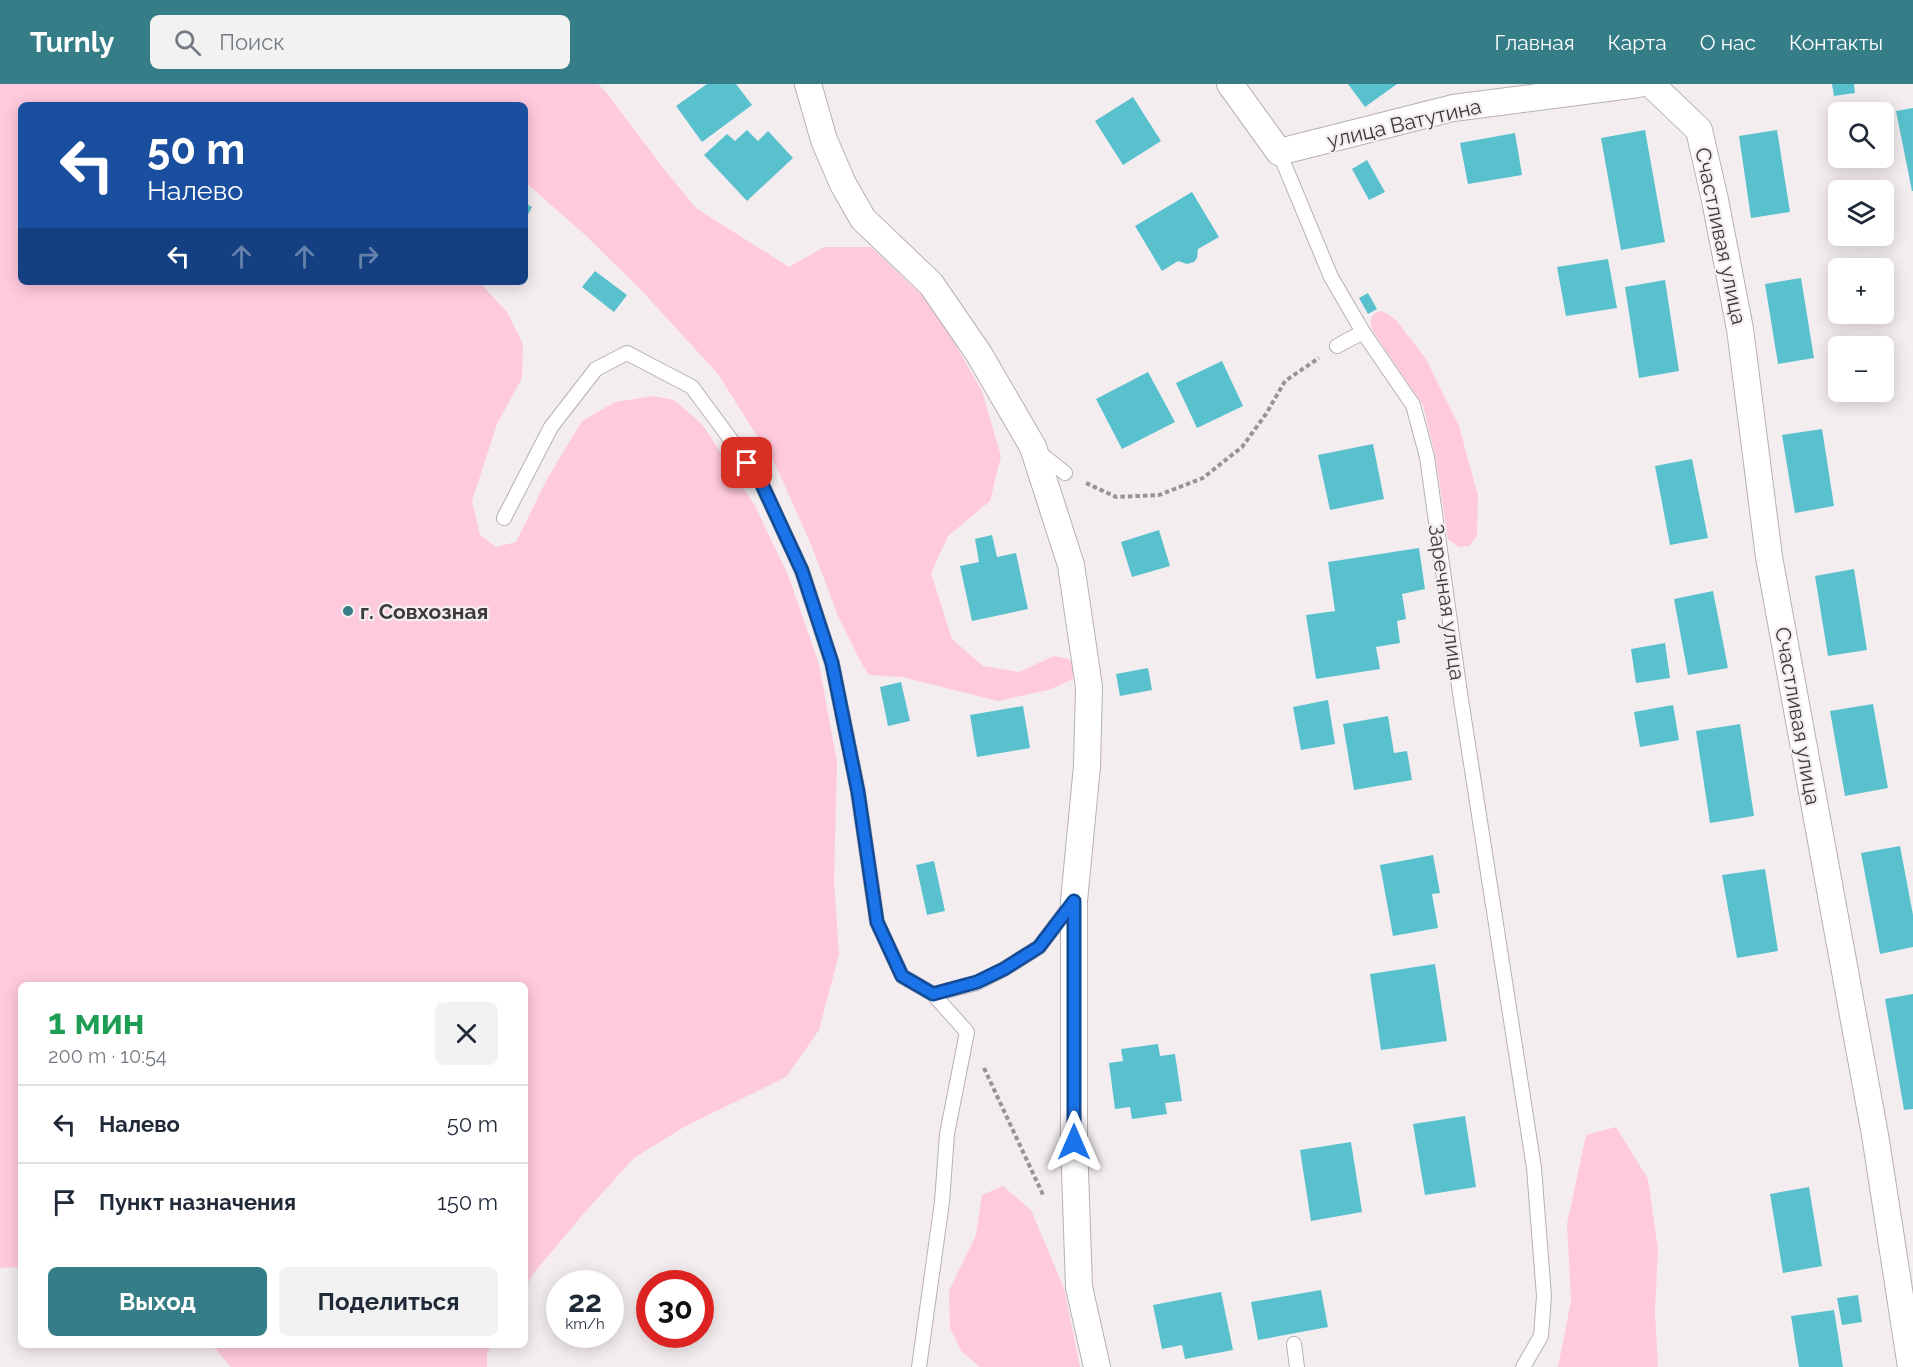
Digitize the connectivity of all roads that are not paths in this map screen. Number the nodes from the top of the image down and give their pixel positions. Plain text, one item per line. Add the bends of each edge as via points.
1 (808, 84) edge
2 (1230, 84) edge
3 (1638, 84) edge
4 (1652, 84) edge
5 (1279, 152) junction
6 (1363, 332) junction
7 (1337, 346) road end
8 (1033, 447) junction
9 (1065, 473) road end
10 (504, 518) dead end
11 (1074, 901) junction
12 (933, 994) junction
13 (1294, 1344) dead end
14 (919, 1367) edge
15 (1097, 1367) edge
16 (1297, 1367) edge
17 (1524, 1367) edge
18 (1911, 1367) edge

1 - 8 street via 829,151 863,219 931,284 979,354
2 - 5 street, Заречная улица
3 - 5 street, улица Ватутина via 1453,108
4 - 18 street, Счастливая улица via 1699,130 1717,212 1740,329 1769,557 1875,1135
5 - 6 lane, Заречная улица via 1331,277
6 - 7 lane
6 - 17 lane, Заречная улица via 1413,405 1427,457 1534,1167 1543,1306 1541,1336
8 - 9 lane
8 - 11 street via 1071,565 1089,687 1087,766
10 - 12 lane via 551,427 596,369 627,353 692,387 759,478 802,571 832,663 858,792 877,922 902,976
11 - 12 lane via 1039,947 977,982
11 - 15 street via 1074,1142 1079,1287
12 - 14 lane via 967,1032 947,1134 942,1202
13 - 16 lane

